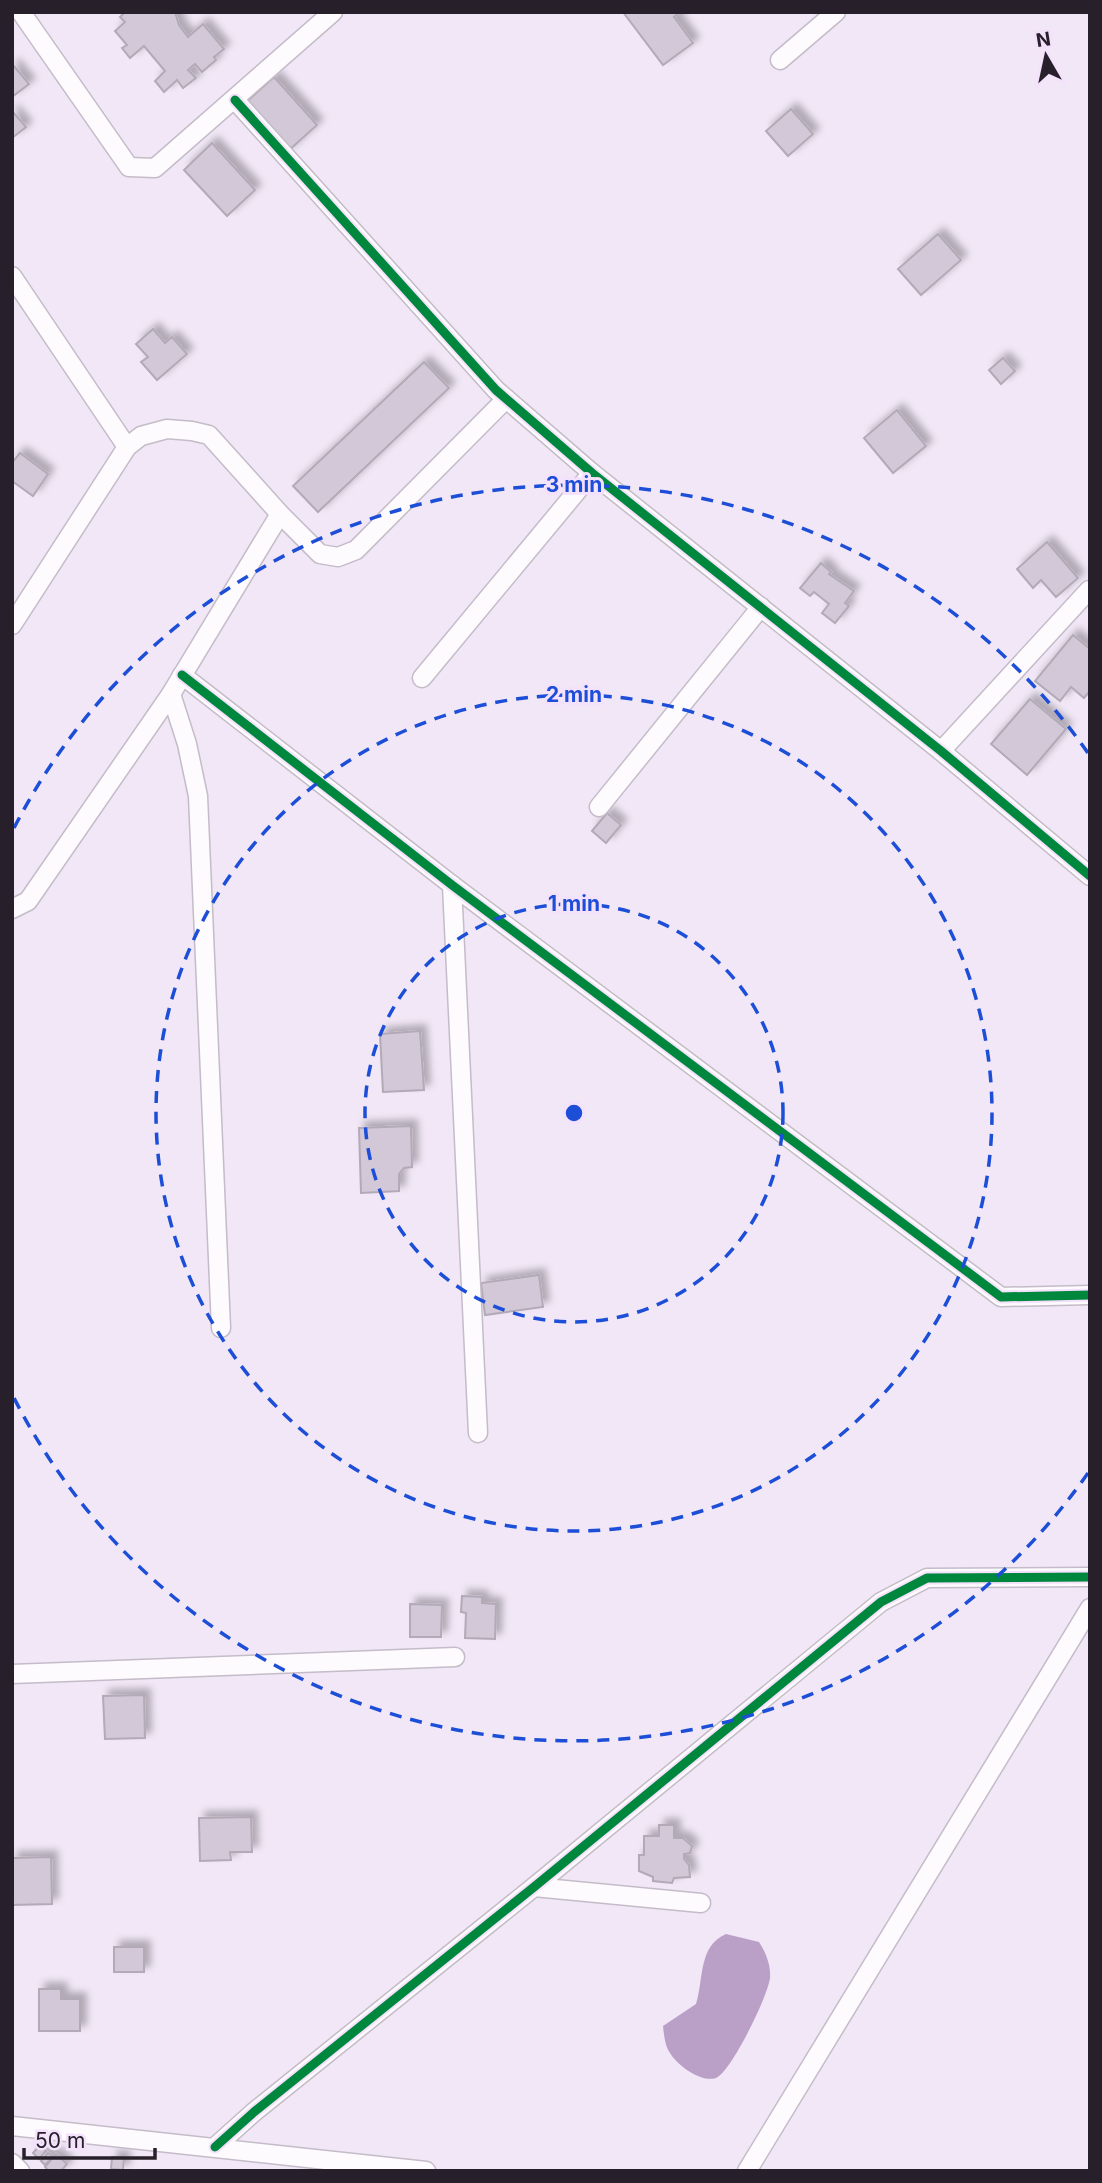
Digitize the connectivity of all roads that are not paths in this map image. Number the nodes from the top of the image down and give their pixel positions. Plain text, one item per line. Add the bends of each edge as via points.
1 (20, 12) edge
2 (333, 12) edge
3 (836, 12) edge
4 (780, 60) dead end
5 (235, 100) junction
6 (12, 276) edge
7 (506, 399) junction
8 (127, 447) junction
9 (592, 473) junction
10 (280, 514) junction
11 (1089, 590) edge
12 (761, 607) junction
13 (12, 625) edge
14 (182, 675) junction
15 (422, 678) dead end
16 (170, 694) junction
17 (940, 751) junction
18 (599, 807) dead end
19 (1090, 876) edge
20 (452, 885) junction
21 (12, 909) edge
22 (1090, 1295) edge
23 (221, 1328) dead end
24 (478, 1433) dead end
25 (1090, 1577) edge
26 (1090, 1608) edge
27 (454, 1657) dead end
28 (12, 1674) edge
29 (534, 1888) junction
30 (701, 1903) dead end
31 (12, 2126) edge
32 (215, 2147) junction
33 (12, 2163) edge
34 (20, 2171) edge
35 (426, 2171) edge
36 (747, 2171) edge

1 - 5 street via 129,167 155,168
2 - 5 street
3 - 4 street
5 - 7 street
6 - 8 street
7 - 9 street
7 - 10 street via 356,550 338,558 320,554
8 - 10 street via 141,436 167,429 209,435
8 - 13 street
9 - 12 street
9 - 15 street
10 - 14 street
11 - 17 street
12 - 17 street
12 - 18 street
14 - 16 street
14 - 20 street
16 - 21 street via 27,901
16 - 23 street via 198,796
17 - 19 street
20 - 22 street via 1001,1297
20 - 24 street
25 - 29 street via 927,1578 881,1602
26 - 36 street
27 - 28 street
29 - 30 street
29 - 32 street
31 - 32 street
32 - 35 street
33 - 34 street

